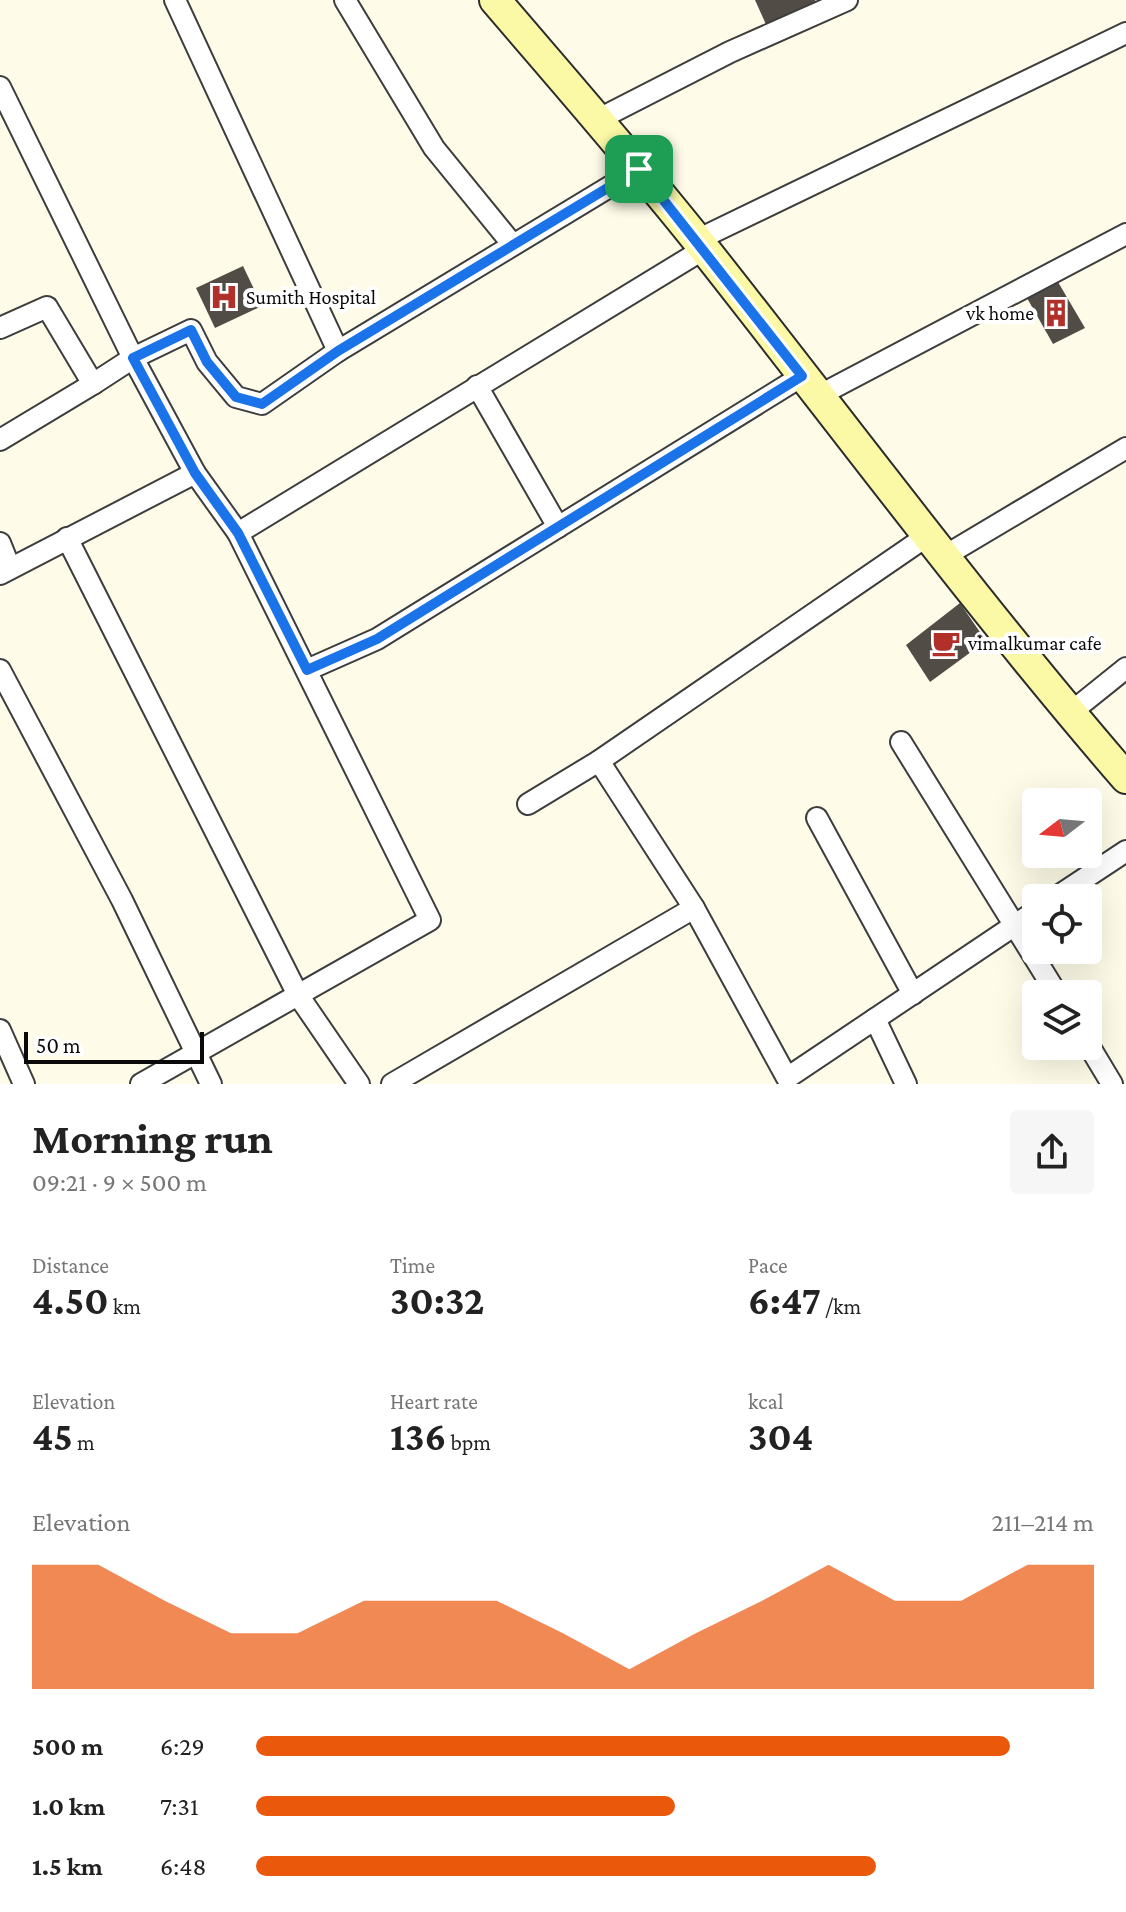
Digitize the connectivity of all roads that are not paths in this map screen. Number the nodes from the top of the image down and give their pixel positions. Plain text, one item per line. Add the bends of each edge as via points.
1 (175, 0) edge
2 (345, 0) edge
3 (495, 0) edge
4 (847, 0) edge
5 (1126, 33) edge
6 (0, 87) edge
7 (597, 120) junction
8 (639, 169) junction
9 (1126, 234) edge
10 (513, 245) junction
11 (701, 245) junction
12 (0, 328) edge
13 (338, 351) junction
14 (133, 358) junction
15 (93, 384) junction
16 (477, 386) junction
17 (810, 386) junction
18 (0, 440) edge
19 (1126, 448) edge
20 (195, 473) junction
21 (558, 527) junction
22 (238, 533) junction
23 (67, 538) junction
24 (0, 543) edge
25 (935, 547) junction
26 (5, 571) edge
27 (1126, 668) edge
28 (0, 670) edge
29 (307, 670) junction
30 (1070, 713) junction
31 (901, 742) dead end
32 (599, 761) junction
33 (1126, 778) edge
34 (528, 804) dead end
35 (817, 818) dead end
36 (1126, 851) edge
37 (1076, 884) edge
38 (694, 908) junction
39 (1022, 920) edge
40 (1015, 925) junction
41 (1048, 980) edge
42 (913, 994) junction
43 (298, 995) junction
44 (875, 1019) junction
45 (0, 1030) edge
46 (197, 1052) junction
47 (1098, 1060) edge
48 (782, 1082) edge
49 (24, 1084) edge
50 (141, 1084) edge
51 (211, 1084) edge
52 (359, 1084) edge
53 (392, 1084) edge
54 (906, 1084) edge
55 (1112, 1084) edge

1 - 13 street
2 - 10 street via 434,148
3 - 7 main road
4 - 7 street
5 - 11 street
6 - 14 street
7 - 8 main road
8 - 10 street
8 - 11 main road
9 - 17 street
10 - 13 street
11 - 16 street
11 - 17 main road
12 - 15 street via 47,307
13 - 14 street via 262,404 236,397 207,362 191,330
14 - 15 street
14 - 20 street
15 - 18 street
16 - 21 street
16 - 22 street
17 - 21 street
17 - 25 main road
19 - 25 street
20 - 22 street
20 - 23 street
21 - 29 street via 377,639
22 - 29 street
23 - 26 street
23 - 43 street
24 - 26 street
25 - 30 main road
25 - 32 street
27 - 30 street
28 - 46 street
29 - 43 street via 430,920
30 - 33 main road
31 - 40 street
32 - 34 street
32 - 38 street
35 - 42 street
36 - 37 street
38 - 48 street
38 - 53 street
39 - 40 street
40 - 41 street
40 - 42 street
42 - 44 street
43 - 46 street
43 - 52 street
44 - 48 street
44 - 54 street
45 - 49 street
46 - 50 street
46 - 51 street
47 - 55 street

